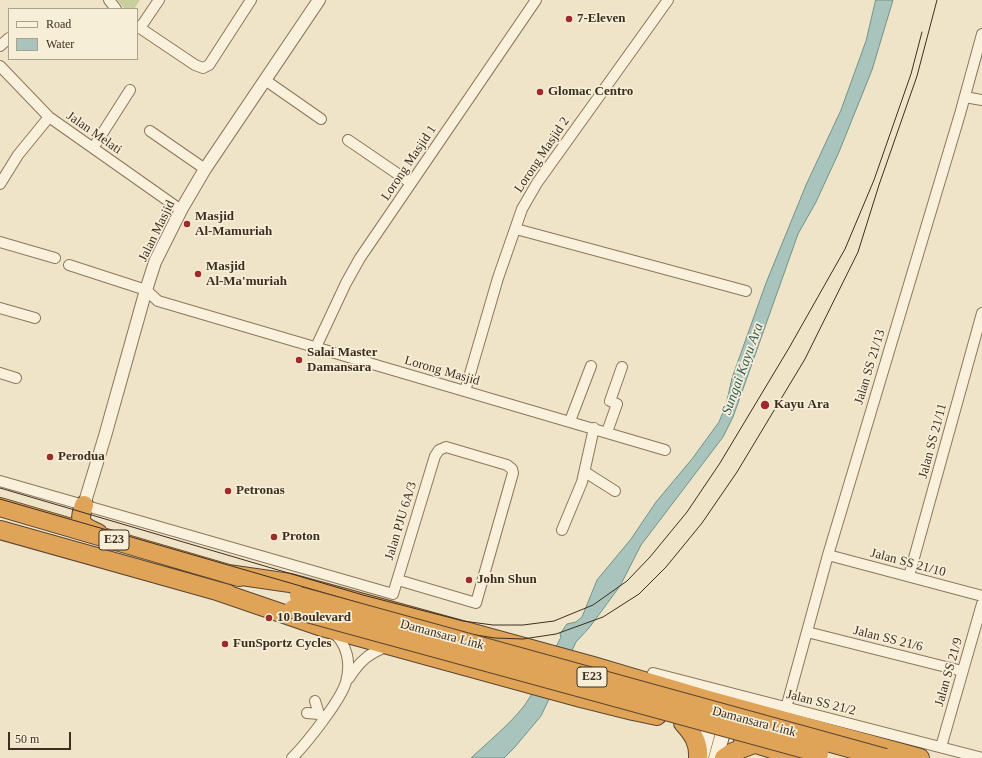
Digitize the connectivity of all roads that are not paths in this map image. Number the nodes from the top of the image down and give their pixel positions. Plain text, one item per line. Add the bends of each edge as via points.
1 (108, 0) edge
2 (159, 0) edge
3 (251, 0) edge
4 (319, 0) edge
5 (536, 0) edge
6 (668, 0) edge
7 (115, 8) edge
8 (139, 27) edge
9 (982, 34) edge
10 (8, 39) edge
11 (0, 46) edge
12 (0, 66) edge
13 (265, 80) junction
14 (130, 90) dead end
15 (965, 97) junction
16 (982, 100) edge
17 (49, 117) junction
18 (321, 119) dead end
19 (150, 131) dead end
20 (348, 140) dead end
21 (93, 148) junction
22 (205, 169) junction
23 (412, 183) junction
24 (0, 184) edge
25 (181, 210) junction
26 (516, 229) junction
27 (0, 242) edge
28 (55, 258) dead end
29 (69, 264) dead end
30 (146, 290) junction
31 (746, 291) dead end
32 (0, 308) edge
33 (982, 313) edge
34 (35, 318) dead end
35 (980, 330) edge
36 (316, 347) junction
37 (591, 366) dead end
38 (622, 367) dead end
39 (0, 373) edge
40 (16, 378) dead end
41 (465, 391) junction
42 (570, 421) junction
43 (594, 428) junction
44 (607, 432) junction
45 (665, 450) dead end
46 (585, 472) junction
47 (3, 482) edge
48 (615, 491) dead end
49 (84, 505) junction
50 (0, 507) edge
51 (0, 530) edge
52 (562, 530) dead end
53 (118, 542) junction
54 (828, 555) junction
55 (228, 574) junction
56 (910, 576) junction
57 (398, 580) junction
58 (217, 591) junction
59 (982, 596) edge
60 (296, 602) junction
61 (982, 604) edge
62 (320, 626) junction
63 (807, 632) junction
64 (390, 645) junction
65 (962, 671) junction
66 (653, 673) dead end
67 (347, 681) junction
68 (674, 690) junction
69 (315, 701) dead end
70 (723, 704) junction
71 (786, 708) junction
72 (307, 713) dead end
73 (322, 716) junction
74 (660, 716) junction
75 (683, 723) junction
76 (806, 726) junction
77 (716, 732) junction
78 (754, 744) junction
79 (941, 747) junction
80 (292, 758) edge
81 (698, 758) edge
82 (701, 758) edge
83 (716, 758) edge
84 (724, 758) edge
85 (800, 758) edge
86 (839, 758) edge
87 (885, 758) edge
88 (920, 758) edge
89 (982, 758) edge

1 - 7 street
2 - 8 street
3 - 8 street via 209,65 202,68
4 - 13 street, Jalan Masjid
5 - 23 street, Lorong Masjid 1
6 - 26 street, Lorong Masjid 2 via 537,182 522,209
9 - 15 street, Jalan SS 21/13
10 - 11 street
12 - 17 street, Jalan Melati
13 - 18 street
13 - 22 street, Jalan Masjid
14 - 21 street
15 - 16 street
15 - 54 street, Jalan SS 21/13
17 - 21 street, Jalan Melati
17 - 24 street via 18,155
19 - 22 street
20 - 23 street
21 - 25 street, Jalan Melati
22 - 25 street, Jalan Masjid
23 - 36 street, Lorong Masjid 1 via 360,258
25 - 30 street, Jalan Masjid via 155,262
26 - 31 street
26 - 41 street, Lorong Masjid 2 via 498,278
27 - 28 street
29 - 30 street, Lorong Masjid
30 - 36 street, Lorong Masjid via 158,301
30 - 49 street, Jalan Masjid
32 - 34 street
33 - 35 street, Jalan SS 21/11
35 - 56 street, Jalan SS 21/11
36 - 41 street, Lorong Masjid
37 - 42 street
38 - 44 street via 610,401 617,404
39 - 40 street
41 - 42 street, Lorong Masjid
42 - 43 street, Lorong Masjid
43 - 44 street, Lorong Masjid
43 - 46 street
44 - 45 street, Lorong Masjid
46 - 48 street
46 - 52 street
47 - 49 street
49 - 53 highway via 81,514 85,527
49 - 57 street, Jalan PJU 6A/3 via 393,594
50 - 53 highway, Damansara Link / E23
51 - 58 highway, Damansara Link / E23
53 - 55 highway, Damansara Link / E23
54 - 56 street, Jalan SS 21/10
54 - 63 street, Jalan SS 21/13
55 - 60 highway, Damansara Link / E23
55 - 68 highway via 290,583
56 - 59 street, Jalan SS 21/10
57 - 57 street, Jalan PJU 6A/3 via 434,456 439,450 446,447 507,465 512,469 513,473 476,602
58 - 60 highway, Damansara Link / E23
58 - 62 highway
60 - 86 highway, Damansara Link / E23, bridge
60 - 87 highway, Damansara Link / E23, bridge
61 - 65 street, Jalan SS 21/9
62 - 64 highway
62 - 67 street via 338,637 347,654
63 - 65 street, Jalan SS 21/6
63 - 71 street, Jalan SS 21/13
64 - 67 street via 358,664
64 - 74 highway via 581,698
65 - 79 street, Jalan SS 21/9
66 - 71 street, Jalan SS 21/2
67 - 73 street
68 - 70 highway
68 - 74 highway via 679,695 680,706 672,714
69 - 73 street
70 - 76 highway
70 - 77 main road
71 - 79 street, Jalan SS 21/2
72 - 73 street
73 - 80 street
74 - 75 highway
75 - 77 highway
75 - 81 highway via 697,741
76 - 85 highway via 790,727 783,735 784,745
76 - 88 highway
77 - 78 highway
77 - 82 main road
77 - 83 main road
78 - 84 highway
78 - 85 highway
79 - 89 street, Jalan SS 21/2

